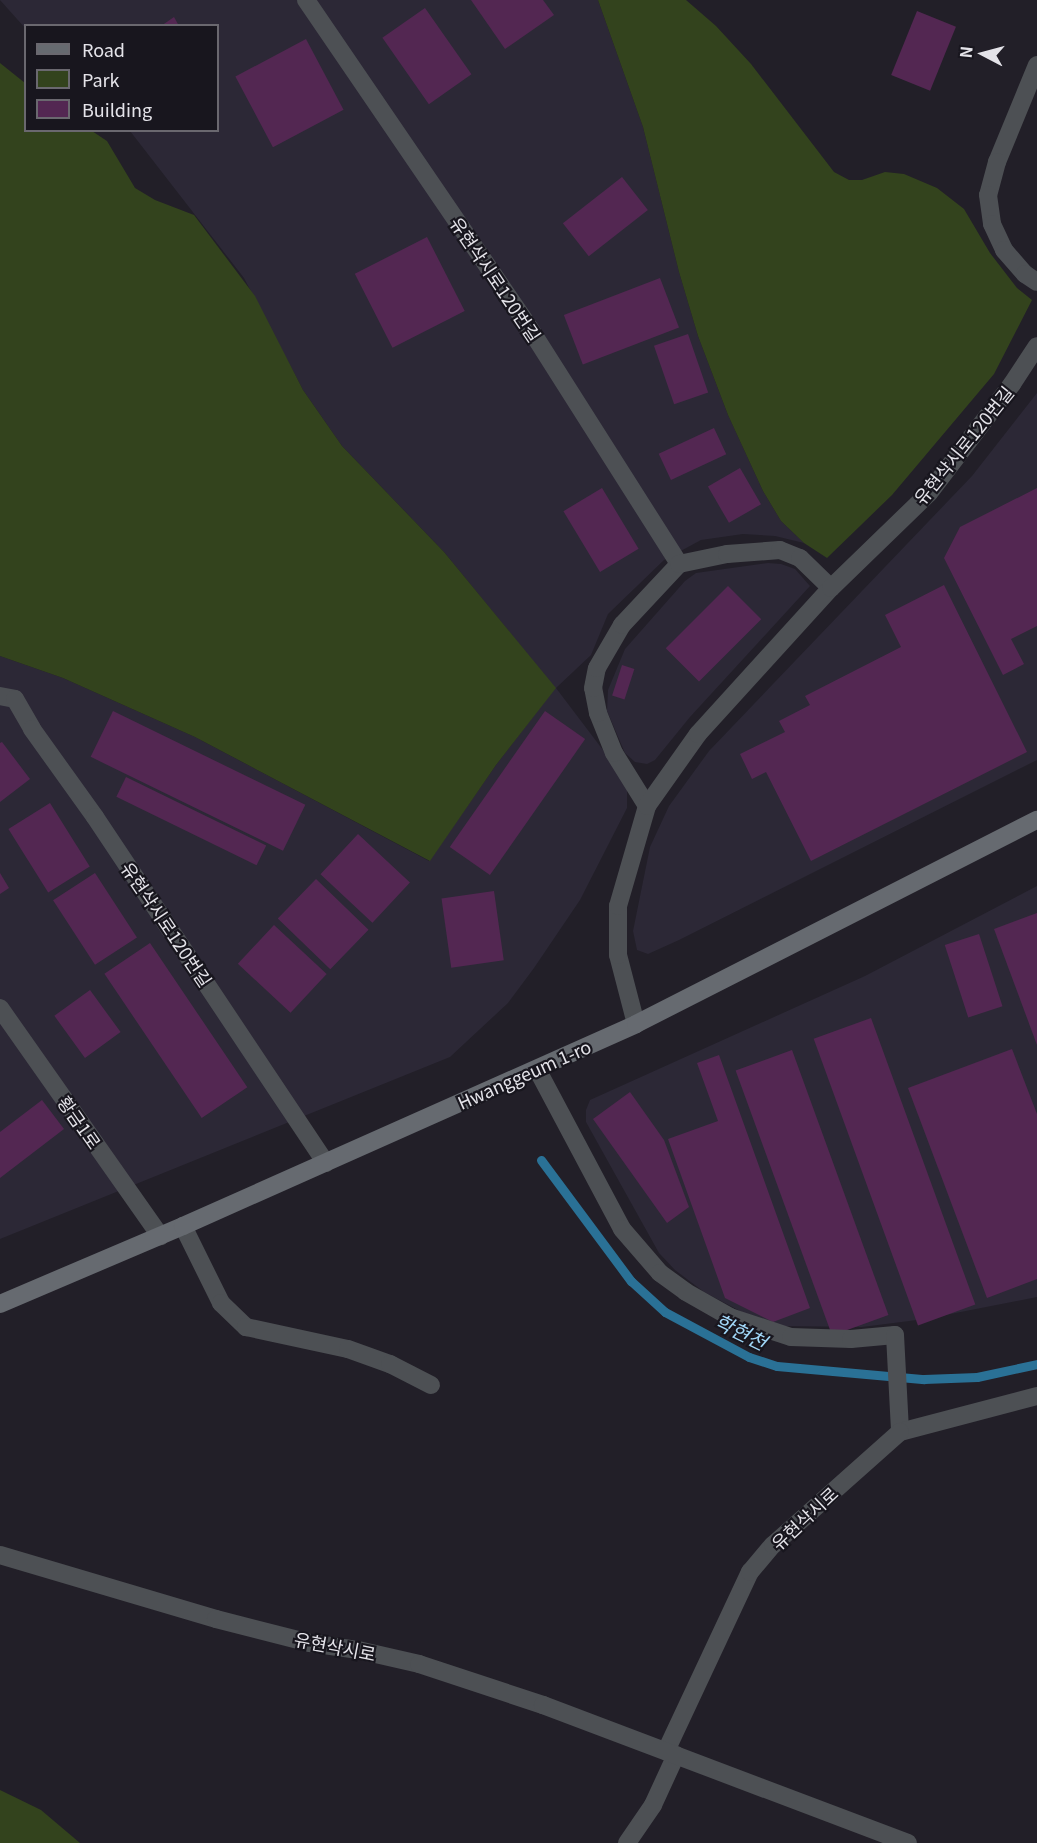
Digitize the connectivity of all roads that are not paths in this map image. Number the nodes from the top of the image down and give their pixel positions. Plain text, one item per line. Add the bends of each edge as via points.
1 (306, 0) edge
2 (1037, 65) edge
3 (1037, 282) edge
4 (1037, 346) edge
5 (679, 564) junction
6 (831, 588) junction
7 (0, 696) edge
8 (647, 806) junction
9 (1037, 820) edge
10 (0, 1008) edge
11 (636, 1024) junction
12 (537, 1069) junction
13 (326, 1163) junction
14 (183, 1226) junction
15 (160, 1236) junction
16 (0, 1304) edge
17 (431, 1385) dead end
18 (1037, 1396) edge
19 (900, 1432) junction
20 (0, 1555) edge
21 (671, 1753) junction
22 (627, 1843) edge
23 (908, 1843) edge

1 - 5 street, 유현삭시로120번길 via 525,321
2 - 3 street via 997,162 988,195 992,224 1005,250
4 - 6 street, 유현삭시로120번길 via 929,493
5 - 6 street via 727,554 780,550 800,558
5 - 8 street via 622,625 597,668 593,688 614,753
6 - 8 street, 유현삭시로120번길 via 698,734
7 - 13 street, 유현삭시로120번길 via 15,699
8 - 11 street, 유현삭시로120번길 via 618,906 618,956
9 - 11 street, Hwanggeum 1-ro
10 - 15 street, 황금1로
11 - 12 street, Hwanggeum 1-ro
12 - 13 street, Hwanggeum 1-ro
12 - 19 street via 622,1229 660,1273 730,1317 791,1337 851,1339 895,1335
13 - 14 street, Hwanggeum 1-ro
14 - 15 street, Hwanggeum 1-ro
14 - 17 street via 220,1303 246,1327 348,1349
15 - 16 street, Hwanggeum 1-ro
18 - 19 street
19 - 21 street, 유현삭시로 via 773,1545 750,1572
20 - 21 street, 유현삭시로 via 216,1619 310,1643 419,1664
21 - 22 street, 유현삭시로 via 653,1805
21 - 23 street, 유현삭시로

